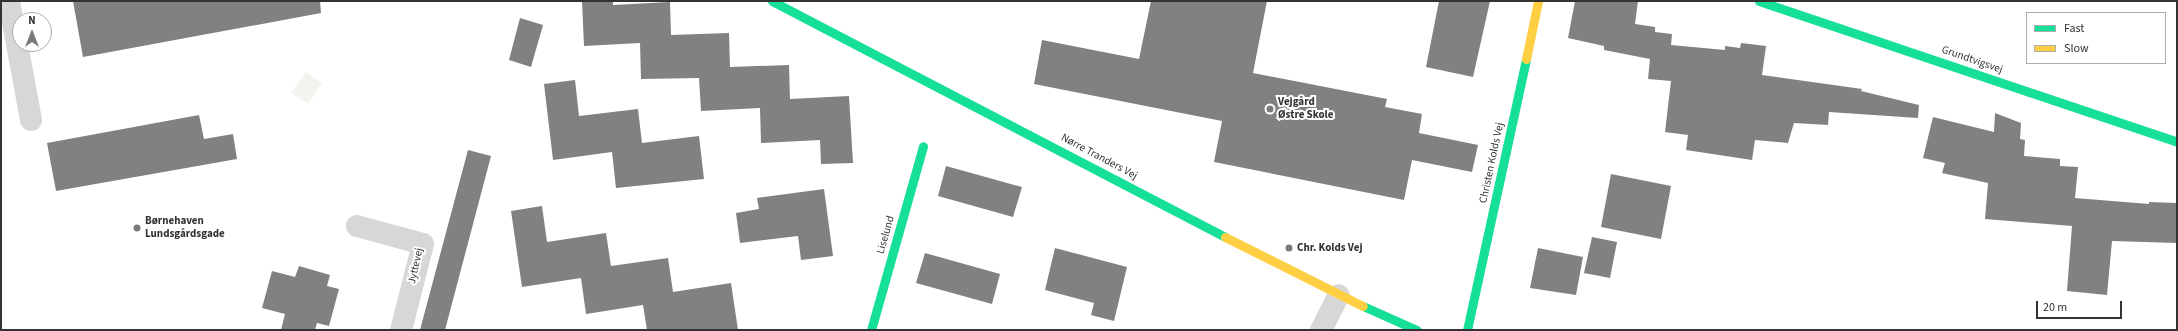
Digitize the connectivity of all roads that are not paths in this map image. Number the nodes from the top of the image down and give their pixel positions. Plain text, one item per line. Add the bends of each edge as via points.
1 (10, 1) edge
2 (772, 1) edge
3 (1538, 1) edge
4 (1759, 1) edge
5 (31, 120) dead end
6 (2177, 142) edge
7 (923, 146) dead end
8 (357, 226) dead end
9 (1339, 295) junction
10 (401, 330) edge
11 (871, 330) edge
12 (1322, 330) edge
13 (1417, 330) edge
14 (1467, 330) edge

1 - 5 street
2 - 9 street, Nørre Tranders Vej
3 - 14 street, Christen Kolds Vej
4 - 6 street, Grundtvigsvej
7 - 11 street, Liselund
8 - 10 street, Jyttevej via 423,244
9 - 12 street
9 - 13 street, Nørre Tranders Vej

